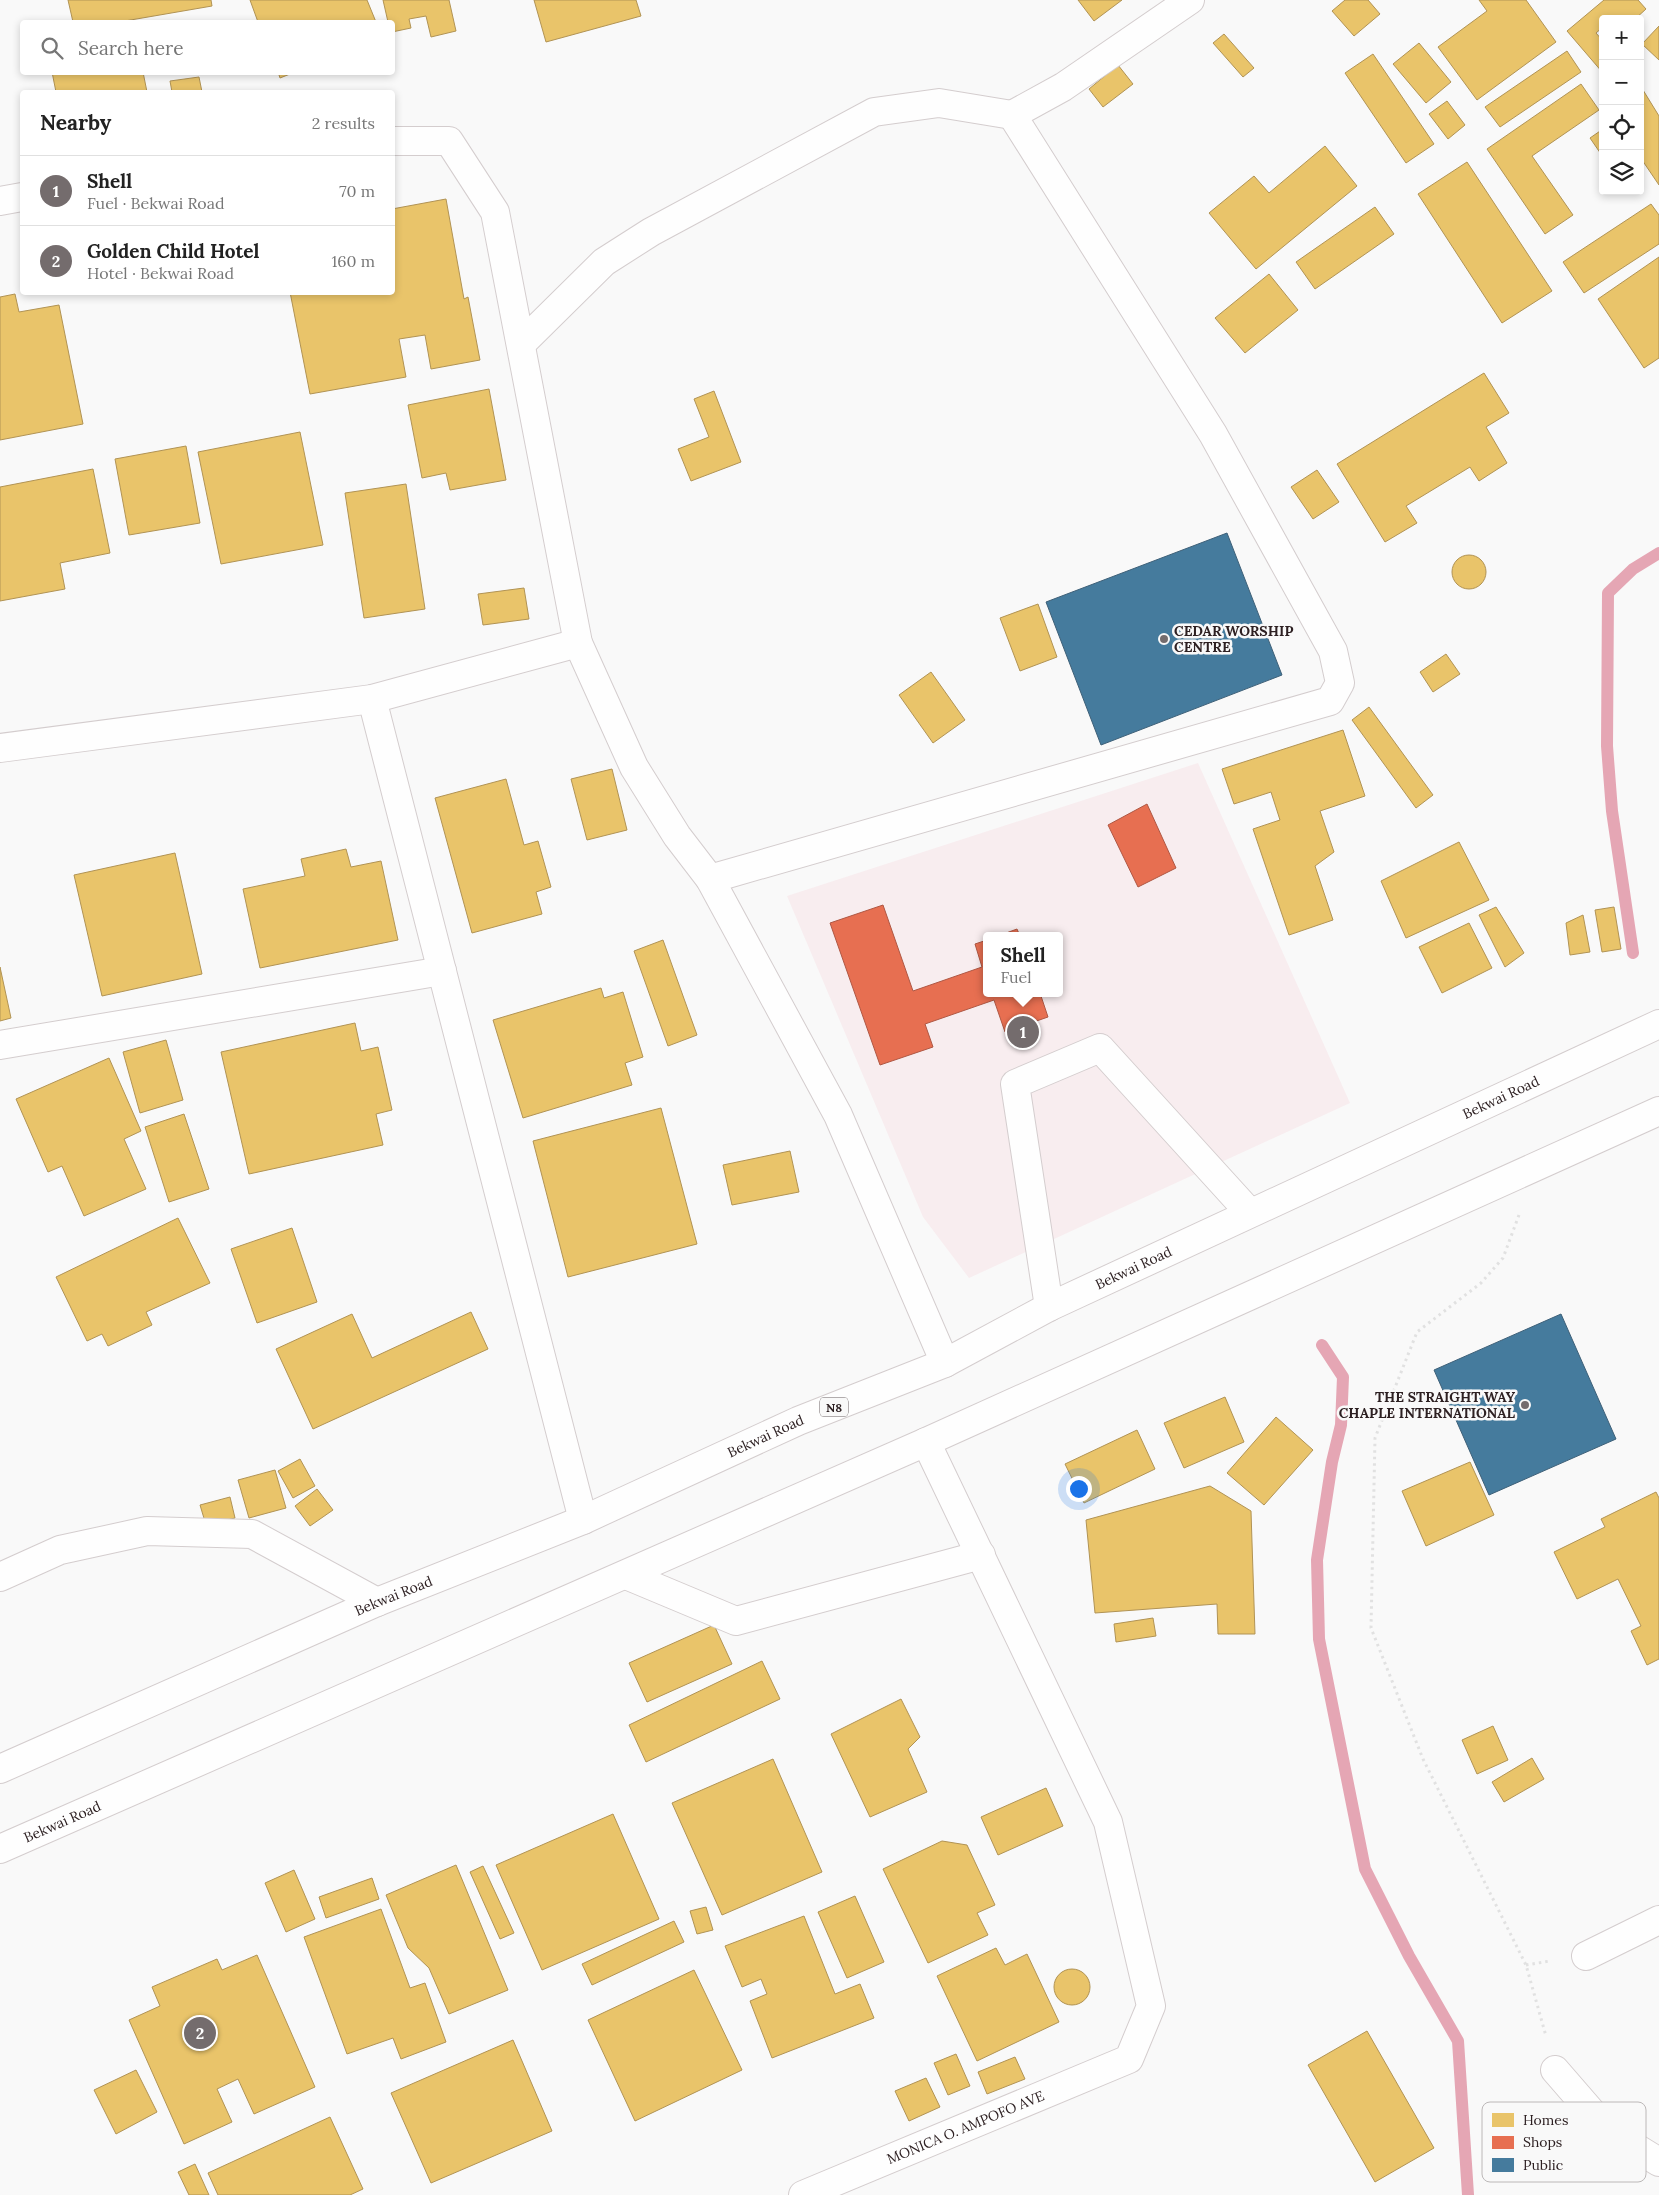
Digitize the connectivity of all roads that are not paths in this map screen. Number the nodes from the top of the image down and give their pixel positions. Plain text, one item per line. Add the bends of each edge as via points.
1 (1190, 0) edge
2 (1012, 116) junction
3 (395, 141) edge
4 (20, 197) edge
5 (0, 201) edge
6 (521, 344) junction
7 (578, 643) junction
8 (372, 699) junction
9 (0, 748) edge
10 (710, 879) junction
11 (442, 971) junction
12 (1659, 1024) edge
13 (0, 1045) edge
14 (1659, 1111) edge
15 (1250, 1213) junction
16 (1049, 1307) junction
17 (945, 1363) junction
18 (926, 1442) junction
19 (582, 1520) junction
20 (981, 1555) junction
21 (626, 1576) junction
22 (0, 1577) edge
23 (377, 1602) junction
24 (0, 1769) edge
25 (0, 1849) edge
26 (1659, 1920) edge
27 (1586, 1956) dead end
28 (1555, 2070) road end
29 (1583, 2102) edge
30 (1646, 2154) edge
31 (1659, 2162) edge
32 (803, 2195) edge

1 - 2 main road via 1063,88
2 - 6 main road via 939,103 874,112 652,232 604,262
2 - 10 main road via 1213,434 1334,651 1340,683 1330,701
3 - 6 main road via 448,141 495,212
4 - 5 main road
6 - 7 main road
7 - 8 main road
7 - 10 main road via 634,767 677,836
8 - 9 main road
8 - 11 main road
10 - 17 main road via 838,1115
11 - 13 main road
11 - 19 main road
12 - 15 main road, Bekwai Road / N8
14 - 18 main road, Bekwai Road
15 - 16 main road, Bekwai Road / N8
15 - 16 main road via 1100,1048 1015,1084
16 - 17 main road, Bekwai Road / N8
17 - 19 main road, Bekwai Road / N8 via 798,1421
18 - 20 main road
18 - 21 main road, Bekwai Road
19 - 23 main road, Bekwai Road / N8
20 - 21 main road via 736,1621
20 - 32 main road, MONICA O. AMPOFO AVE via 1108,1822 1151,2006 1130,2059
21 - 25 main road, Bekwai Road
22 - 23 main road via 60,1550 147,1531 252,1534
23 - 24 main road, Bekwai Road / N8
26 - 27 main road
28 - 29 main road
30 - 31 main road

